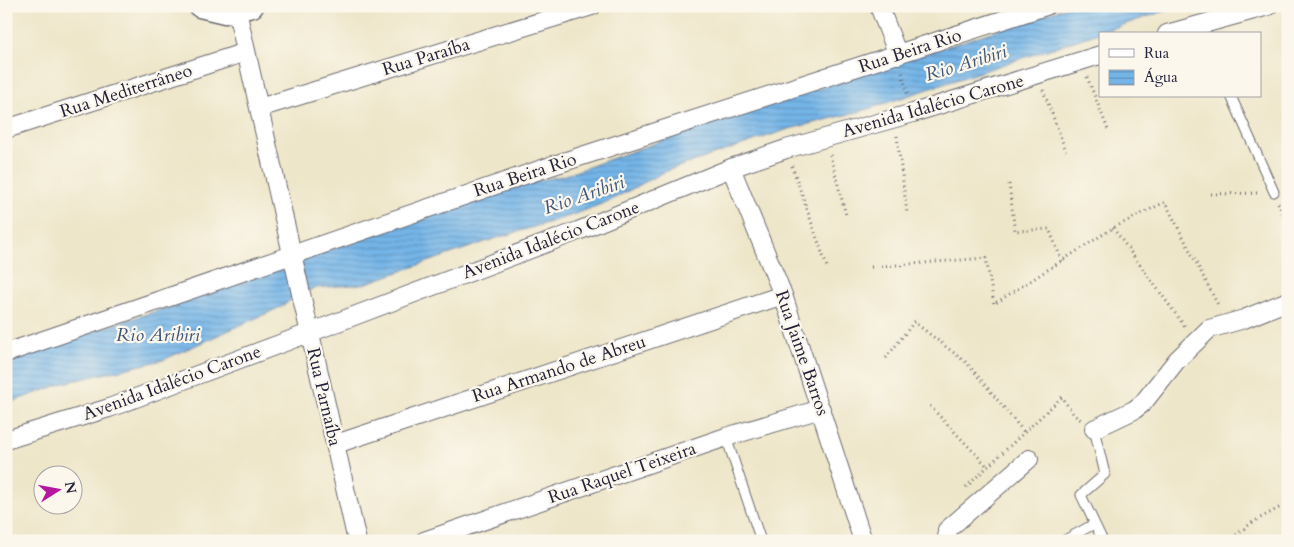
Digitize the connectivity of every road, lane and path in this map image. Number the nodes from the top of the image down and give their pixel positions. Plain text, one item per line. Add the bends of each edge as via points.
1 (200, 6) edge
2 (592, 6) edge
3 (880, 6) edge
4 (1046, 6) edge
5 (1268, 6) edge
6 (244, 9) edge
7 (1191, 30) edge
8 (246, 52) junction
9 (1099, 55) edge
10 (900, 62) junction
11 (1067, 66) junction
12 (1038, 76) junction
13 (1232, 98) edge
14 (910, 102) dead end
15 (259, 108) junction
16 (895, 118) junction
17 (6, 129) edge
18 (1110, 132) dead end
19 (825, 137) junction
20 (786, 149) junction
21 (1066, 151) dead end
22 (731, 168) junction
23 (1009, 184) dead end
24 (1274, 192) junction
25 (1211, 194) dead end
26 (908, 213) dead end
27 (846, 215) dead end
28 (1288, 226) edge
29 (1113, 228) junction
30 (292, 256) junction
31 (1062, 261) junction
32 (871, 267) dead end
33 (828, 270) dead end
34 (783, 295) junction
35 (1288, 301) edge
36 (1227, 323) junction
37 (309, 333) junction
38 (1196, 341) junction
39 (6, 353) edge
40 (886, 358) dead end
41 (930, 406) dead end
42 (821, 409) junction
43 (1094, 429) joint
44 (1024, 432) dead end
45 (726, 438) junction
46 (6, 440) edge
47 (336, 444) junction
48 (1029, 460) dead end
49 (987, 466) dead end
50 (1288, 503) edge
51 (1094, 524) junction
52 (357, 541) edge
53 (424, 541) edge
54 (761, 541) edge
55 (863, 541) edge
56 (948, 541) edge
57 (1063, 541) edge
58 (1103, 541) edge
59 (1228, 541) edge

1 - 6 street via 214,11
2 - 15 street, Rua Paraíba
3 - 10 street
4 - 10 street, Rua Beira Rio
5 - 7 street
6 - 8 street
8 - 15 street
8 - 17 street, Rua Mediterrâneo
9 - 11 street, Avenida Idalécio Carone
10 - 14 path
10 - 30 street, Rua Beira Rio via 554,165
11 - 12 street, Avenida Idalécio Carone
11 - 18 path via 1072,79 1085,74
12 - 16 street, Avenida Idalécio Carone
12 - 21 path
13 - 24 lane
15 - 30 street
16 - 19 street, Avenida Idalécio Carone
16 - 26 path
19 - 20 street, Avenida Idalécio Carone
19 - 27 path
20 - 22 street, Avenida Idalécio Carone
20 - 33 path
22 - 34 street, Rua Jaime Barros
22 - 37 street, Avenida Idalécio Carone via 578,231
23 - 31 path via 1015,231 1049,228
24 - 25 path
24 - 28 path
29 - 31 path
29 - 36 path via 1165,202
29 - 38 path
30 - 37 street, Rua Parnaíba
30 - 39 street, Rua Beira Rio
31 - 32 path via 994,304 986,258
34 - 42 street, Rua Jaime Barros
34 - 47 street, Rua Armando de Abreu
35 - 36 street
36 - 38 street via 1208,329
37 - 46 street, Avenida Idalécio Carone via 109,408
37 - 47 street, Rua Parnaíba
38 - 43 street via 1143,403
40 - 44 path via 914,322 967,363
41 - 49 path
42 - 45 street, Rua Raquel Teixeira
42 - 55 street, Rua Jaime Barros
43 - 51 lane via 1106,474 1081,495
45 - 53 street, Rua Raquel Teixeira
45 - 54 lane
47 - 52 street, Rua Parnaíba
48 - 56 street via 946,530
50 - 59 path via 1253,522
51 - 57 lane
51 - 58 lane

